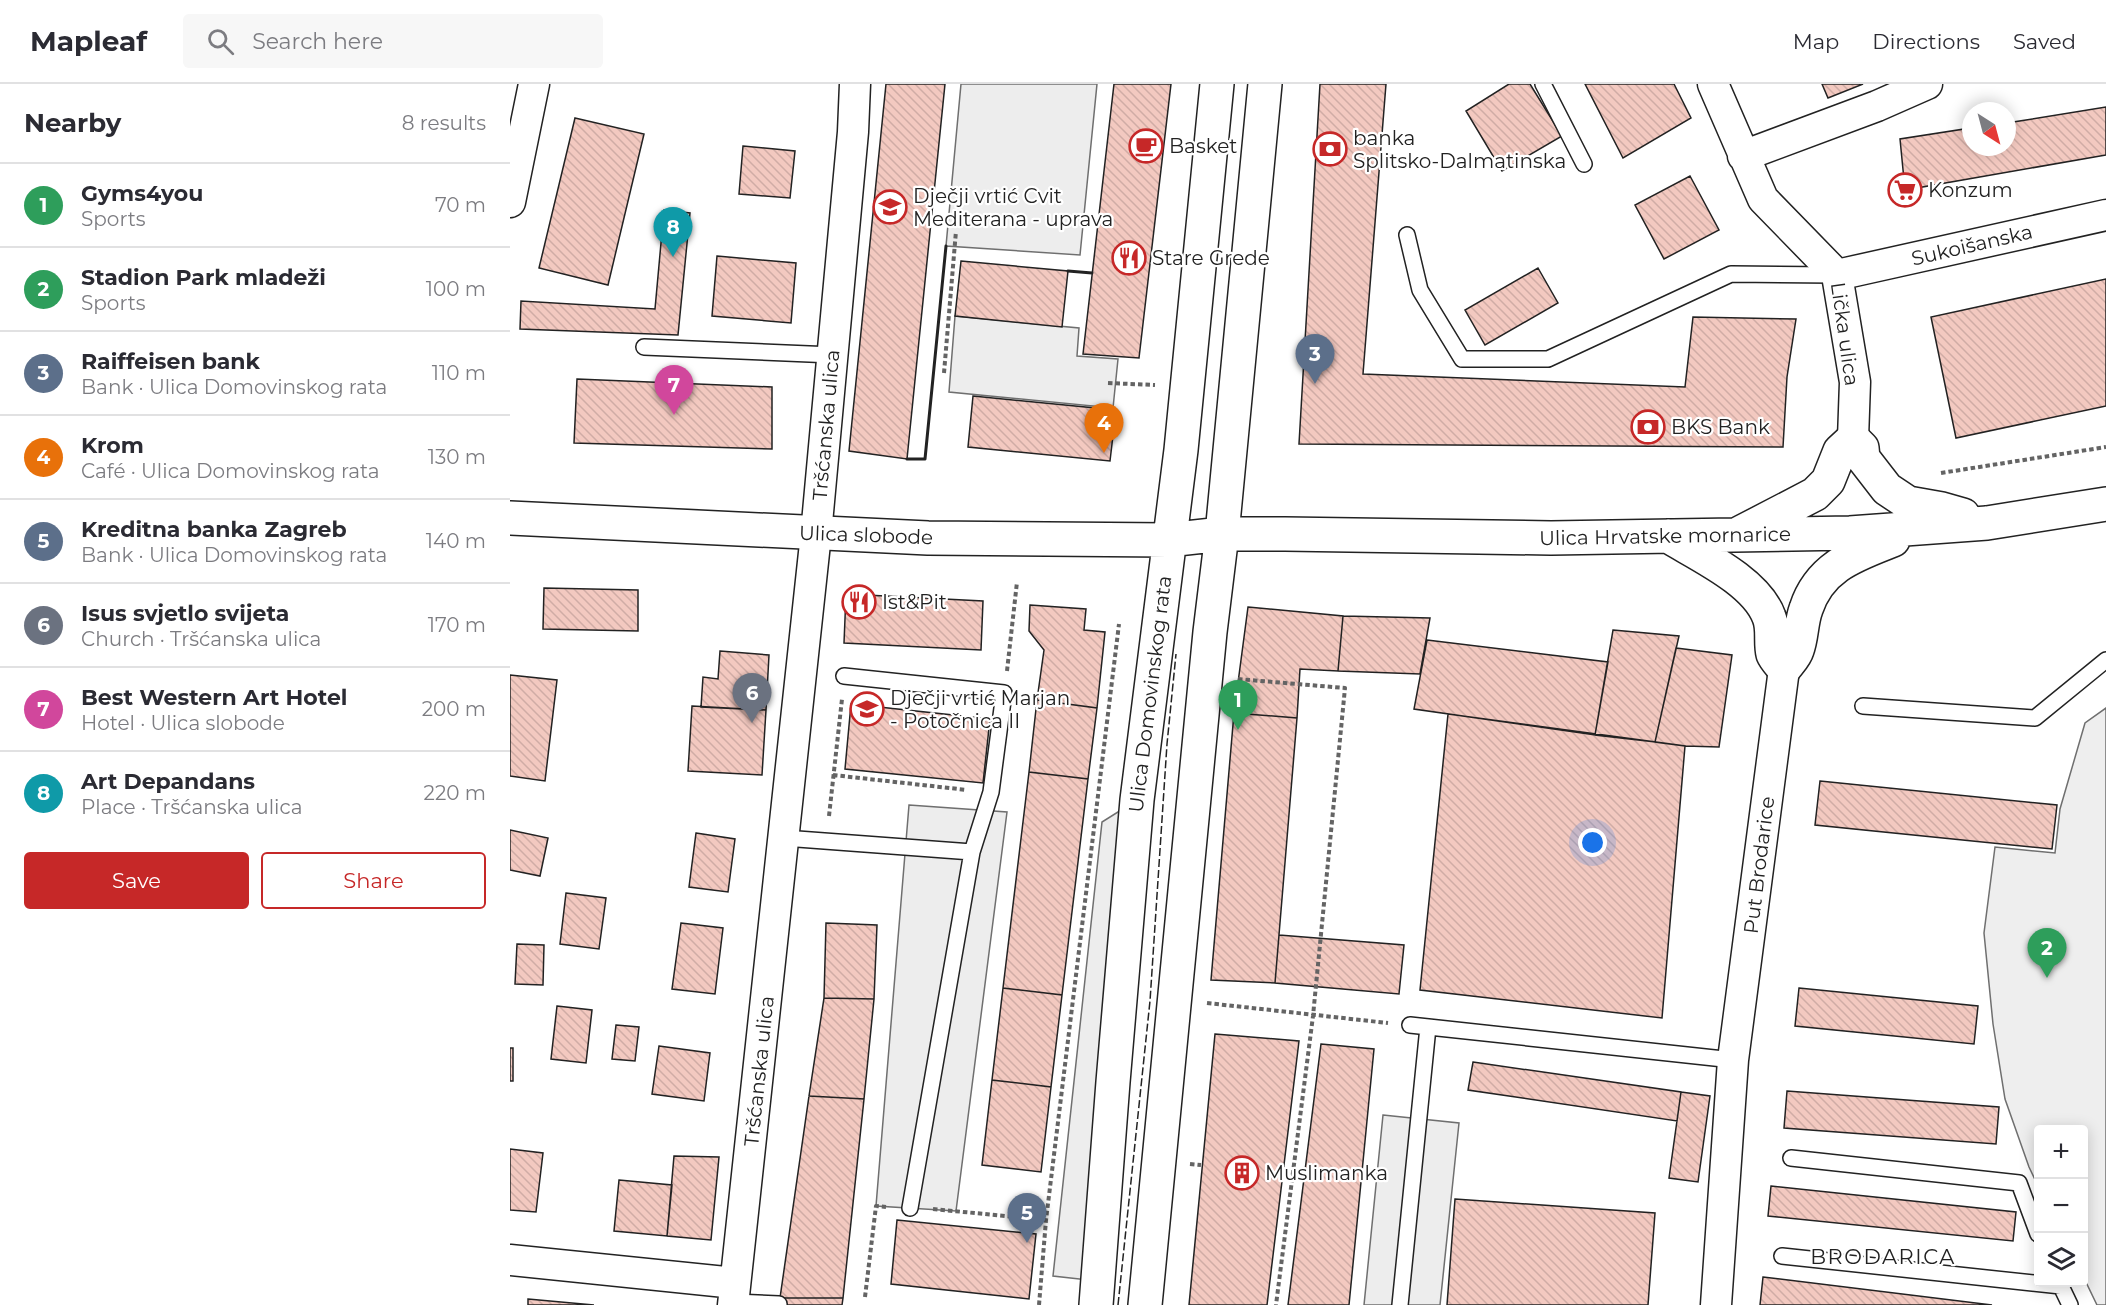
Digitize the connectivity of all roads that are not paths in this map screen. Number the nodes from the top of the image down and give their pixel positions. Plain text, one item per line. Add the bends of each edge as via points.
1 (534, 84) edge
2 (855, 84) edge
3 (1217, 84) edge
4 (1265, 84) edge
5 (1544, 84) edge
6 (1713, 84) edge
7 (1927, 84) edge
8 (1743, 156) junction
9 (1584, 164) dead end
10 (510, 202) edge
11 (2106, 215) edge
12 (1407, 235) dead end
13 (1837, 274) junction
14 (644, 347) dead end
15 (832, 355) junction
16 (1852, 439) junction
17 (2106, 504) edge
18 (510, 518) edge
19 (1987, 523) junction
20 (1921, 528) junction
21 (816, 534) junction
22 (1222, 534) junction
23 (1668, 536) junction
24 (1736, 536) junction
25 (1168, 540) junction
26 (2106, 660) edge
27 (1784, 669) junction
28 (844, 676) road end
29 (1863, 706) dead end
30 (784, 838) junction
31 (972, 852) junction
32 (1410, 1025) road end
33 (1428, 1027) junction
34 (1733, 1060) junction
35 (1791, 1158) dead end
36 (910, 1208) road end
37 (2038, 1233) edge
38 (1782, 1256) dead end
39 (510, 1260) edge
40 (2034, 1281) edge
41 (2061, 1287) edge
42 (734, 1297) edge
43 (779, 1304) edge
44 (1096, 1305) edge
45 (1145, 1305) edge
46 (1401, 1305) edge
47 (1716, 1305) edge
48 (2070, 1305) edge

1 - 10 street
2 - 15 street, Tršćanska ulica
3 - 25 main road, Ulica Domovinskog rata
4 - 22 main road
5 - 9 lane
6 - 8 street, Lička ulica
7 - 8 street
8 - 13 street, Lička ulica via 1763,199
11 - 13 street, Sukoišanska
12 - 13 lane via 1420,290 1462,359 1548,359 1731,274
13 - 16 street, Lička ulica via 1855,382
14 - 15 lane
15 - 21 street, Tršćanska ulica
16 - 19 main road via 1862,448 1871,471 1887,489 1908,503
16 - 24 main road via 1840,451 1828,481 1815,494
17 - 19 main road, Ulica Hrvatske mornarice
18 - 21 main road, Ulica slobode
19 - 20 main road, Ulica Hrvatske mornarice
20 - 24 main road, Ulica Hrvatske mornarice
20 - 27 main road via 1846,559 1826,575 1814,589 1797,651
21 - 25 main road, Ulica slobode
21 - 30 street, Tršćanska ulica
22 - 23 main road, Ulica Hrvatske mornarice
22 - 25 main road, Ulica slobode
22 - 45 main road
23 - 24 main road, Ulica Hrvatske mornarice
23 - 27 main road via 1747,587 1763,605 1770,617 1773,655
25 - 44 main road, Ulica Domovinskog rata via 1137,800
26 - 29 lane via 2035,718
27 - 34 street, Put Brodarice
28 - 31 lane via 1004,693 991,792
30 - 31 lane
30 - 42 street, Tršćanska ulica
31 - 36 lane
32 - 33 lane
33 - 34 lane
33 - 46 lane
34 - 47 street, Put Brodarice
35 - 37 lane via 2019,1183
38 - 40 lane
39 - 42 street
41 - 48 lane
42 - 43 lane

